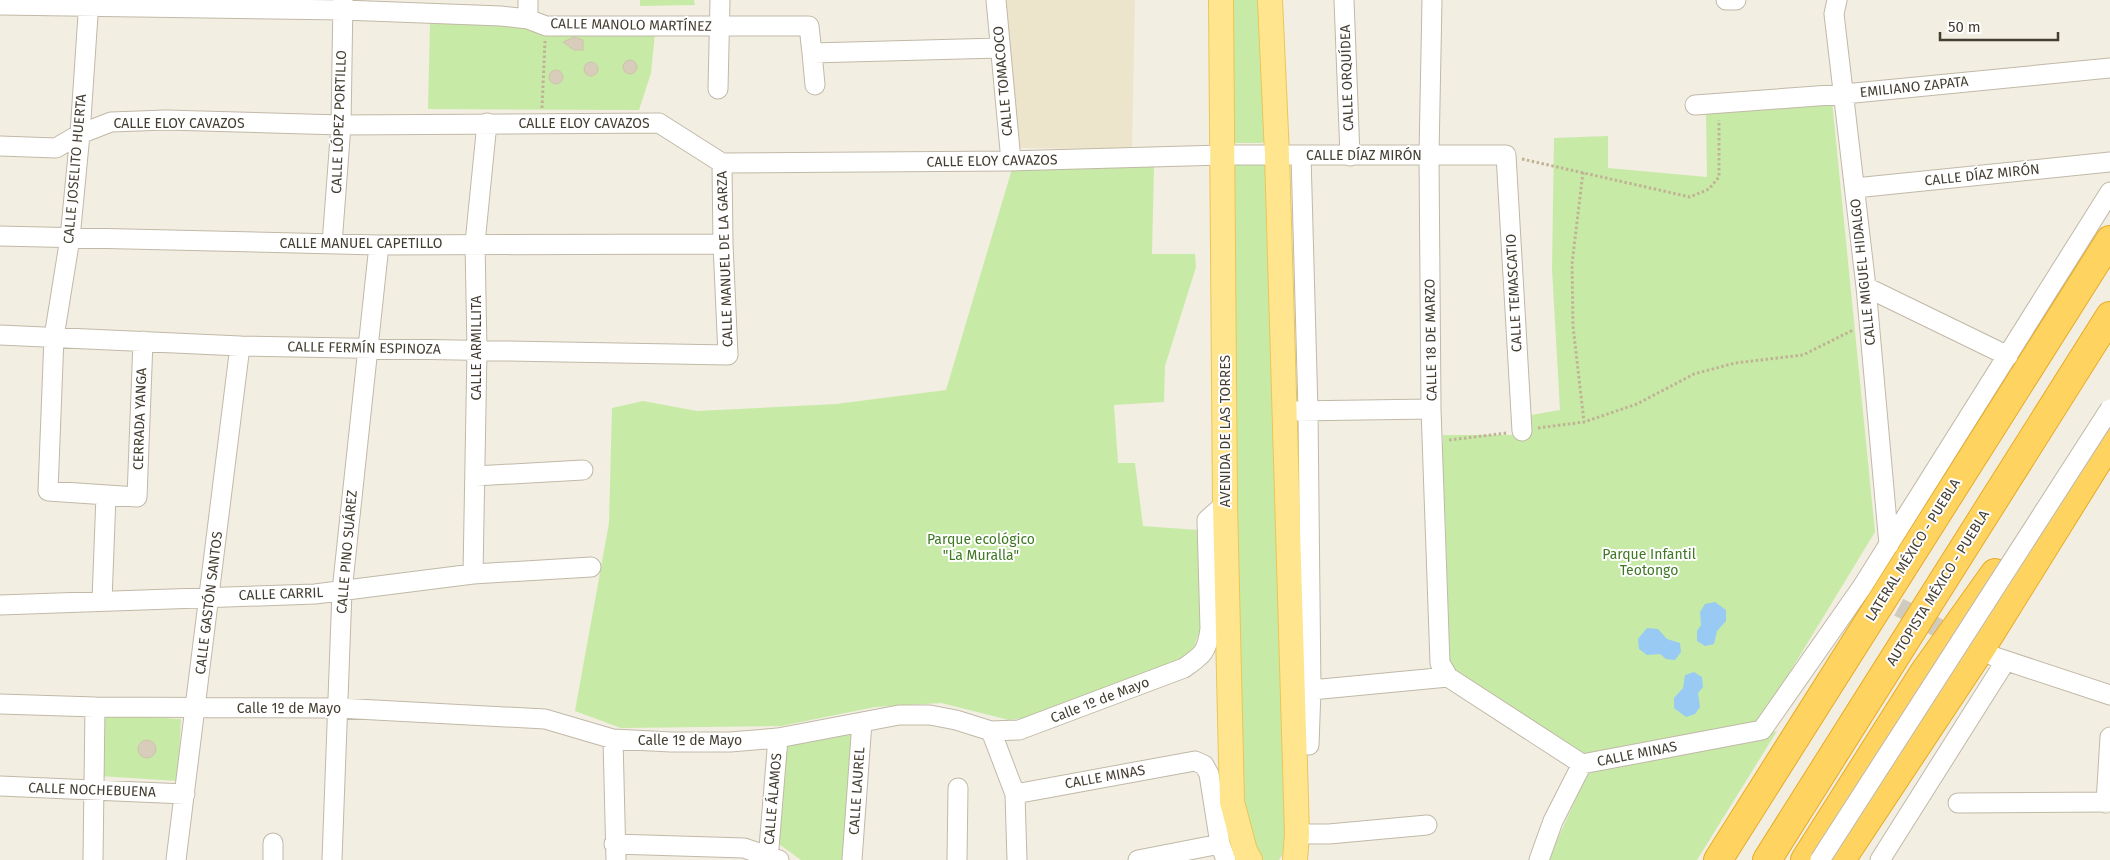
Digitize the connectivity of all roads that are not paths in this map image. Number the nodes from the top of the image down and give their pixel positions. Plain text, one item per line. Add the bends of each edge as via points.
1 (720, 0) edge
2 (996, 0) edge
3 (1221, 0) edge
4 (1270, 0) edge
5 (1344, 0) edge
6 (1432, 0) edge
7 (1726, 0) edge
8 (1736, 0) edge
9 (1837, 0) edge
10 (88, 3) edge
11 (0, 5) edge
12 (343, 5) edge
13 (528, 9) edge
14 (718, 26) junction
15 (999, 48) junction
16 (812, 53) junction
17 (2110, 68) edge
18 (815, 85) dead end
19 (718, 89) dead end
20 (1844, 94) junction
21 (1695, 105) dead end
22 (486, 123) junction
23 (340, 125) junction
24 (80, 134) junction
25 (0, 146) edge
26 (1223, 155) junction
27 (1278, 155) junction
28 (1301, 155) junction
29 (1429, 155) junction
30 (1506, 155) joint
31 (1350, 156) junction
32 (1011, 161) junction
33 (2110, 162) edge
34 (722, 163) junction
35 (1855, 188) junction
36 (2110, 192) edge
37 (0, 236) edge
38 (70, 238) junction
39 (2110, 240) edge
40 (475, 243) junction
41 (332, 244) junction
42 (723, 244) junction
43 (379, 245) junction
44 (1866, 287) junction
45 (2110, 316) edge
46 (0, 335) edge
47 (54, 337) junction
48 (143, 341) junction
49 (240, 346) junction
50 (367, 349) junction
51 (477, 350) junction
52 (728, 355) joint
53 (2008, 356) junction
54 (2110, 402) edge
55 (2110, 408) edge
56 (1431, 410) junction
57 (1296, 411) junction
58 (2110, 425) edge
59 (1522, 431) dead end
60 (2110, 442) edge
61 (583, 470) dead end
62 (475, 476) junction
63 (106, 495) junction
64 (1225, 504) junction
65 (1889, 545) junction
66 (591, 567) dead end
67 (474, 574) junction
68 (342, 591) junction
69 (209, 597) junction
70 (102, 601) junction
71 (0, 605) edge
72 (1448, 677) junction
73 (1311, 690) junction
74 (2110, 696) edge
75 (0, 704) edge
76 (95, 707) junction
77 (196, 708) junction
78 (338, 708) junction
79 (862, 722) junction
80 (992, 731) junction
81 (2110, 737) edge
82 (778, 738) junction
83 (613, 739) junction
84 (1309, 745) dead end
85 (1582, 764) junction
86 (0, 786) edge
87 (958, 788) dead end
88 (94, 792) junction
89 (185, 794) junction
90 (1015, 794) junction
91 (2108, 802) edge
92 (1958, 803) dead end
93 (1427, 825) dead end
94 (615, 852) edge
95 (1223, 852) edge
96 (1295, 854) edge
97 (772, 858) edge
98 (94, 860) edge
99 (176, 860) edge
100 (332, 860) edge
101 (852, 860) edge
102 (957, 860) edge
103 (1017, 860) edge
104 (1138, 860) edge
105 (1250, 860) edge
106 (1539, 860) edge
107 (1718, 860) edge
108 (1767, 860) edge
109 (1805, 860) edge
110 (1820, 860) edge
111 (1831, 860) edge
112 (1841, 860) edge
113 (1880, 860) edge

1 - 14 street
2 - 15 street, CALLE TOMACOCO
3 - 26 main road, AVENIDA DE LAS TORRES
4 - 27 main road
5 - 31 street, CALLE ORQUÍDEA
6 - 29 street, CALLE 18 DE MARZO
7 - 8 street
9 - 20 street, CALLE MIGUEL HIDALGO via 1834,14
10 - 11 street, CALLE MANOLO MARTÍNEZ
10 - 12 street, CALLE MANOLO MARTÍNEZ
10 - 24 street, CALLE JOSELITO HUERTA
12 - 13 street, CALLE MANOLO MARTÍNEZ
12 - 23 street, CALLE LÓPEZ PORTILLO
13 - 14 street, CALLE MANOLO MARTÍNEZ via 546,26
14 - 16 street, CALLE MANOLO MARTÍNEZ via 809,26
14 - 19 street
15 - 16 street
15 - 32 street, CALLE TOMACOCO
16 - 18 street
17 - 20 street, EMILIANO ZAPATA
20 - 21 street, EMILIANO ZAPATA
20 - 35 street, CALLE MIGUEL HIDALGO
22 - 23 street, CALLE ELOY CAVAZOS
22 - 34 street, CALLE ELOY CAVAZOS via 659,123
22 - 40 street, CALLE ARMILLITA
23 - 24 street, CALLE ELOY CAVAZOS via 166,120 112,122
23 - 41 street, CALLE LÓPEZ PORTILLO
24 - 25 street, CALLE ELOY CAVAZOS via 56,148
24 - 38 street, CALLE JOSELITO HUERTA
26 - 27 street, CALLE DÍAZ MIRÓN
26 - 32 street, CALLE ELOY CAVAZOS
26 - 64 main road, AVENIDA DE LAS TORRES
27 - 28 street, CALLE DÍAZ MIRÓN
27 - 57 main road
28 - 31 street, CALLE DÍAZ MIRÓN
28 - 57 street
29 - 30 street, CALLE DÍAZ MIRÓN
29 - 31 street, CALLE DÍAZ MIRÓN
29 - 56 street, CALLE 18 DE MARZO
30 - 59 street, CALLE TEMASCATIO
32 - 34 street, CALLE ELOY CAVAZOS
33 - 35 street, CALLE DÍAZ MIRÓN
34 - 42 street, CALLE MANUEL DE LA GARZA
35 - 44 street, CALLE MIGUEL HIDALGO
36 - 53 street, CALLE MINAS
37 - 38 street, CALLE MANUEL CAPETILLO
38 - 41 street, CALLE MANUEL CAPETILLO
38 - 47 street, CALLE JOSELITO HUERTA
39 - 107 highway, LATERAL MÉXICO - PUEBLA
40 - 42 street, CALLE MANUEL CAPETILLO
40 - 43 street, CALLE MANUEL CAPETILLO
40 - 51 street, CALLE ARMILLITA
41 - 43 street, CALLE MANUEL CAPETILLO
42 - 52 street, CALLE MANUEL DE LA GARZA
43 - 50 street, CALLE PINO SUÁREZ
44 - 53 street
44 - 65 street, CALLE MIGUEL HIDALGO
45 - 108 highway, AUTOPISTA MÉXICO - PUEBLA
46 - 47 street, CALLE FERMÍN ESPINOZA
47 - 48 street, CALLE FERMÍN ESPINOZA
47 - 63 street, CALLE JOSELITO HUERTA via 48,491
48 - 49 street, CALLE FERMÍN ESPINOZA
48 - 63 street, CERRADA YANGA via 137,497
49 - 50 street, CALLE FERMÍN ESPINOZA
49 - 69 street, CALLE GASTÓN SANTOS
50 - 51 street, CALLE FERMÍN ESPINOZA
50 - 68 street, CALLE PINO SUÁREZ
51 - 52 street, CALLE FERMÍN ESPINOZA
51 - 62 street, CALLE ARMILLITA
53 - 65 street, CALLE MINAS
54 - 109 highway via 2078,458 1923,674
55 - 110 street, bridge
56 - 57 street
56 - 72 street, CALLE 18 DE MARZO via 1440,663
57 - 73 street
57 - 96 main road
58 - 111 street
60 - 112 highway via 1980,650
61 - 62 street
62 - 67 street, CALLE ARMILLITA
63 - 70 street
64 - 80 street, Calle 1º de Mayo via 1207,520 1210,629 1208,646 1201,657 1184,668 1019,730
64 - 105 main road, AVENIDA DE LAS TORRES via 1232,802
65 - 85 street, CALLE MINAS via 1868,591 1762,730
66 - 67 street, CALLE CARRIL
67 - 68 street, CALLE CARRIL
68 - 69 street, CALLE CARRIL
68 - 78 street, CALLE PINO SUÁREZ
69 - 70 street, CALLE CARRIL
69 - 77 street, CALLE GASTÓN SANTOS
70 - 71 street, CALLE CARRIL
72 - 73 street
72 - 85 street, CALLE MINAS
73 - 84 street
74 - 113 street via 1997,658
75 - 76 street, Calle 1º de Mayo
76 - 77 street, Calle 1º de Mayo
76 - 88 street
77 - 78 street, Calle 1º de Mayo
77 - 89 street, CALLE GASTÓN SANTOS
78 - 83 street, Calle 1º de Mayo via 546,719
78 - 100 street, CALLE PINO SUÁREZ
79 - 80 street, Calle 1º de Mayo via 899,715 930,715
79 - 82 street, Calle 1º de Mayo
79 - 101 street, CALLE LAUREL
80 - 90 street
81 - 91 street
82 - 83 street, Calle 1º de Mayo via 720,742
82 - 97 street, CALLE ÁLAMOS
83 - 94 street
85 - 106 street via 1553,821
86 - 88 street, CALLE NOCHEBUENA
87 - 102 street
88 - 89 street, CALLE NOCHEBUENA
88 - 98 street
89 - 99 street, CALLE GASTÓN SANTOS
90 - 95 street, CALLE MINAS via 1195,761 1204,765 1209,774
90 - 103 street
91 - 92 street
93 - 96 street via 1329,834
94 - 97 street via 744,848
95 - 104 street

